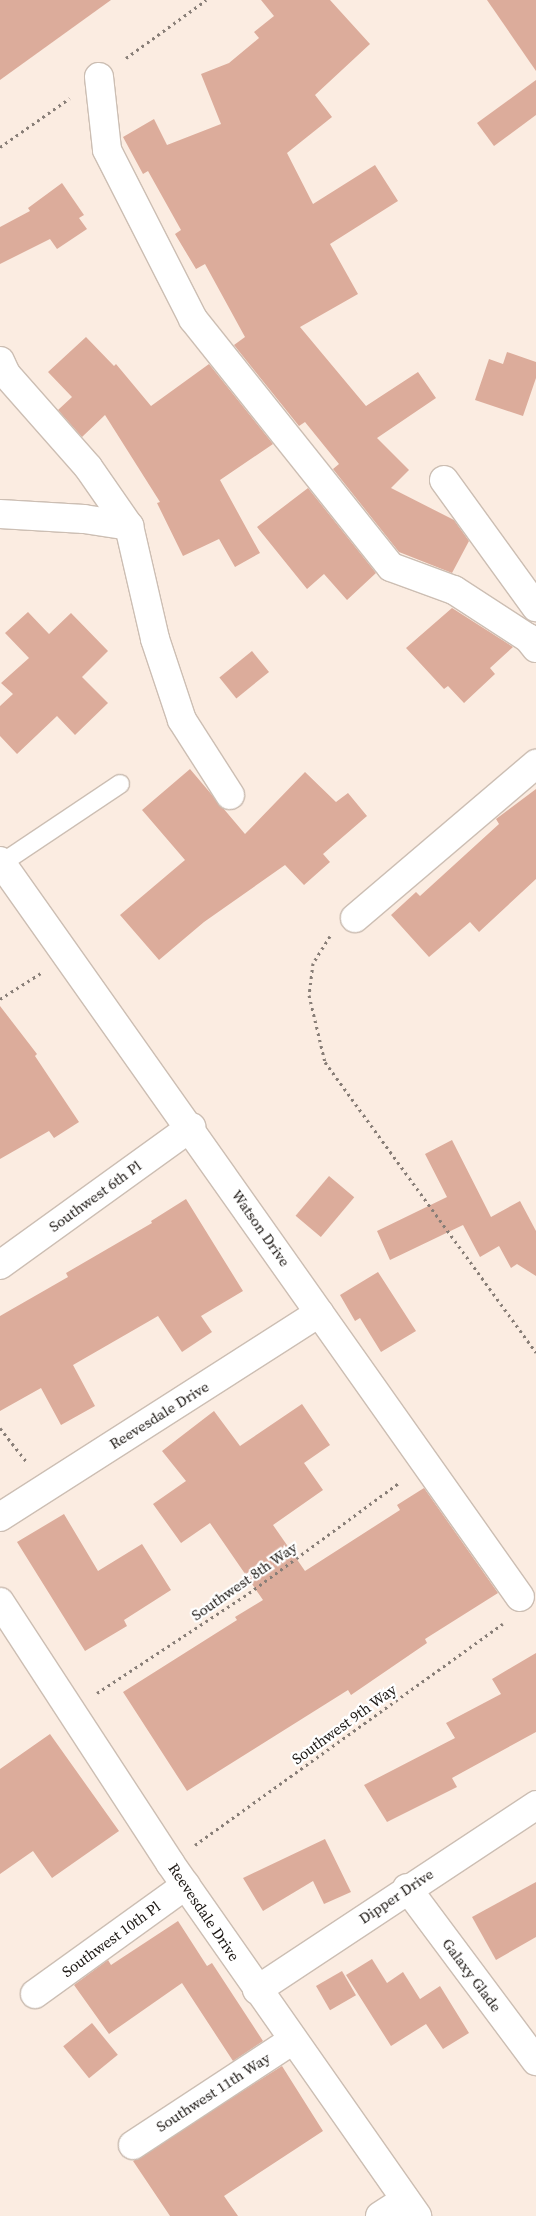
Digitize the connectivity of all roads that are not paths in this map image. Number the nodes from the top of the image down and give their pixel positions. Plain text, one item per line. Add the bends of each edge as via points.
1 (100, 77) dead end
2 (0, 361) edge
3 (444, 480) dead end
4 (0, 514) edge
5 (129, 526) junction
6 (536, 607) edge
7 (536, 648) edge
8 (536, 764) edge
9 (120, 784) dead end
10 (230, 795) dead end
11 (1, 862) edge
12 (355, 918) road end
13 (191, 1127) junction
14 (0, 1265) edge
15 (319, 1313) junction
16 (0, 1518) edge
17 (520, 1597) road end
18 (0, 1602) edge
19 (536, 1805) edge
20 (186, 1885) junction
21 (407, 1888) junction
22 (257, 1990) junction
23 (36, 1994) dead end
24 (293, 2040) junction
25 (536, 2061) edge
26 (133, 2145) dead end
27 (411, 2208) edge
28 (380, 2216) edge

1 - 7 street via 107,150 193,318 391,567 454,590 528,638
2 - 5 street via 6,374 88,466
3 - 6 street
4 - 5 street via 84,518
5 - 10 street via 155,639 182,720
8 - 12 street
9 - 11 lane
11 - 13 street, Watson Drive
13 - 14 street, Southwest 6th Pl
13 - 15 street, Watson Drive
15 - 16 street, Reevesdale Drive
15 - 17 street, Watson Drive
18 - 20 street, Reevesdale Drive
19 - 21 street, Dipper Drive
20 - 22 street, Reevesdale Drive
20 - 23 street, Southwest 10th Pl
21 - 22 street, Dipper Drive
21 - 25 street, Galaxy Glade
22 - 24 street, Reevesdale Drive
24 - 26 street, Southwest 11th Way
24 - 27 street, Reevesdale Drive
27 - 28 street

